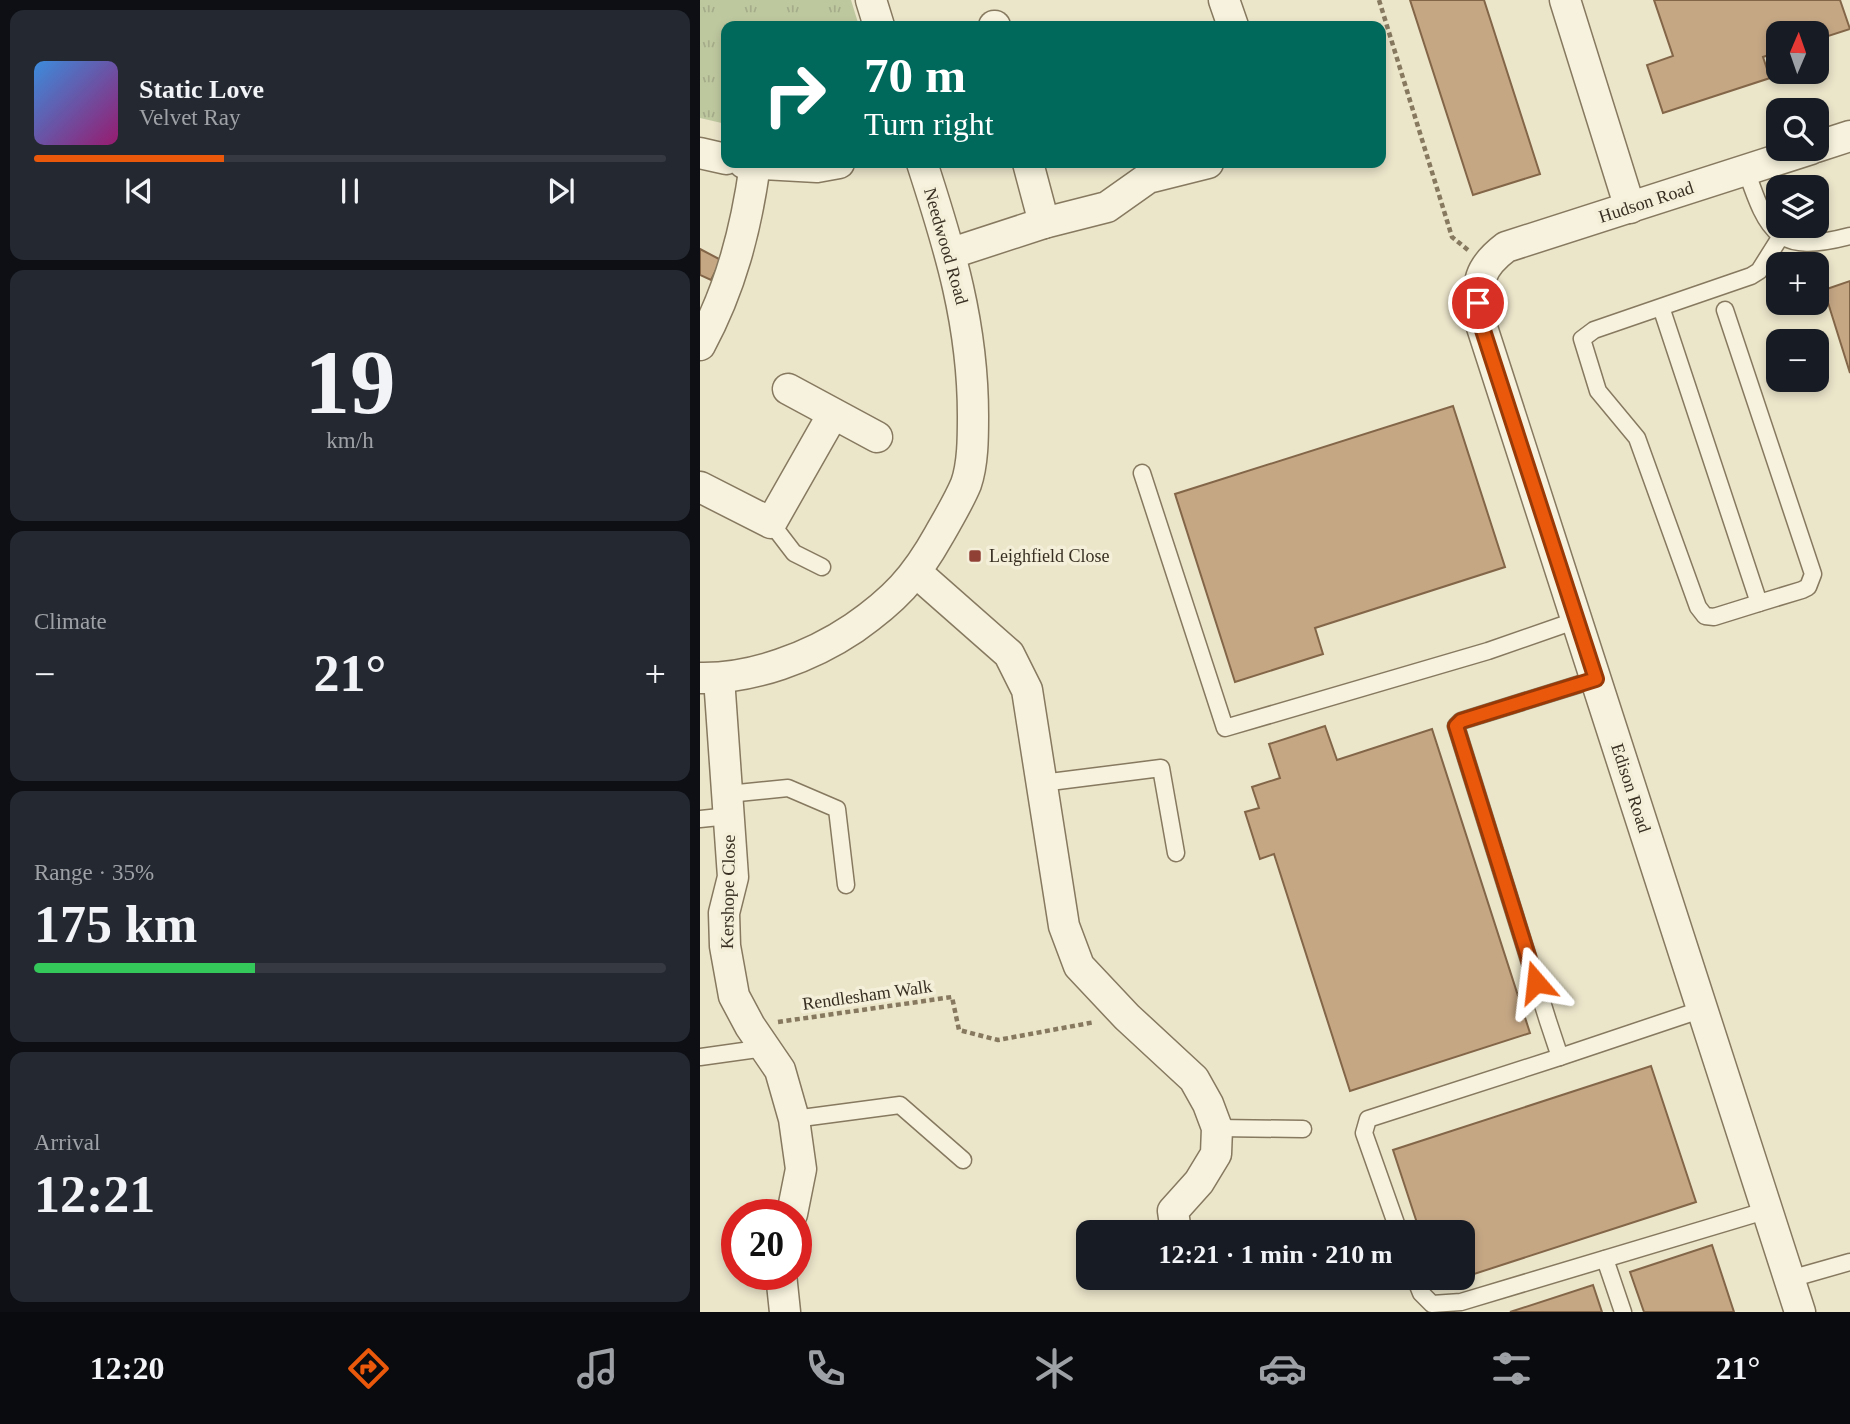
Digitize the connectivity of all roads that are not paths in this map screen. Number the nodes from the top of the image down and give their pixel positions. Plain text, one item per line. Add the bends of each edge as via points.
1 (871, 0) edge
2 (1224, 0) edge
3 (1564, 0) edge
4 (877, 21) edge
5 (1231, 21) edge
6 (1850, 136) edge
7 (1829, 143) edge
8 (700, 153) edge
9 (721, 158) edge
10 (1774, 161) edge
11 (750, 168) edge
12 (924, 168) edge
13 (1029, 168) edge
14 (1188, 168) edge
15 (1746, 170) junction
16 (1630, 208) junction
17 (1766, 220) edge
18 (1044, 223) junction
19 (1850, 236) edge
20 (1780, 238) edge
21 (1790, 238) edge
22 (952, 253) junction
23 (1485, 263) joint
24 (1661, 307) junction
25 (1724, 310) dead end
26 (700, 345) edge
27 (788, 389) dead end
28 (833, 414) junction
29 (877, 438) dead end
30 (1142, 473) dead end
31 (700, 487) edge
32 (772, 523) junction
33 (822, 567) dead end
34 (917, 573) junction
35 (1759, 603) junction
36 (1577, 620) junction
37 (710, 678) edge
38 (1596, 679) junction
39 (1042, 782) junction
40 (729, 805) junction
41 (700, 819) edge
42 (1176, 853) dead end
43 (846, 885) dead end
44 (1703, 1009) junction
45 (757, 1037) junction
46 (700, 1057) edge
47 (1560, 1057) junction
48 (794, 1119) junction
49 (1217, 1128) junction
50 (1303, 1129) dead end
51 (963, 1160) dead end
52 (795, 1199) edge
53 (1768, 1210) junction
54 (1174, 1220) edge
55 (1395, 1220) edge
56 (1605, 1259) junction
57 (1850, 1262) edge
58 (1790, 1279) junction
59 (783, 1290) edge
60 (1420, 1290) edge
61 (785, 1312) edge
62 (1623, 1312) edge
63 (1800, 1312) edge

1 - 4 street
2 - 5 street
3 - 16 street
6 - 7 street
8 - 9 street
10 - 15 street, Hudson Road
11 - 26 street via 743,236 720,308
12 - 22 street, Needwood Road
13 - 18 street
14 - 18 street via 1148,178 1107,207
15 - 16 street, Hudson Road
15 - 17 lane
16 - 23 street, Hudson Road via 1506,247
18 - 22 street
19 - 21 lane via 1818,244
20 - 24 lane via 1751,276
22 - 34 street, Needwood Road via 973,373 973,438 967,482
23 - 36 street, Edison Road via 1478,288 1479,318
24 - 35 lane
24 - 35 lane via 1588,332 1581,339 1585,355 1598,391 1637,438 1698,607 1710,618
25 - 35 lane via 1813,574 1808,587
27 - 28 street
28 - 29 street
28 - 32 street
30 - 36 lane via 1225,728 1488,651
31 - 32 street
32 - 33 lane via 794,553
34 - 37 street, Needwood Road via 879,610 833,642 781,664
34 - 39 street via 1009,654 1027,690
36 - 38 street, Edison Road
37 - 40 street, Kershope Close
38 - 44 street, Edison Road
38 - 47 lane via 1456,726
39 - 42 lane via 1161,768
39 - 49 street via 1068,936 1079,966 1194,1079
40 - 41 lane
40 - 43 lane via 788,788 837,809
40 - 45 street, Kershope Close via 733,877 724,913 724,946 734,996
44 - 47 lane
44 - 53 street, Edison Road
45 - 46 lane
45 - 48 street, Kershope Close via 780,1070
47 - 55 lane via 1368,1119 1364,1133
48 - 51 lane via 900,1105
48 - 52 street, Kershope Close via 801,1169
49 - 50 lane
49 - 54 street via 1216,1154 1173,1211
53 - 56 lane
53 - 58 street, Edison Road
56 - 60 lane via 1461,1303 1432,1304
56 - 62 lane
57 - 58 lane
58 - 63 street, Edison Road
59 - 61 street

